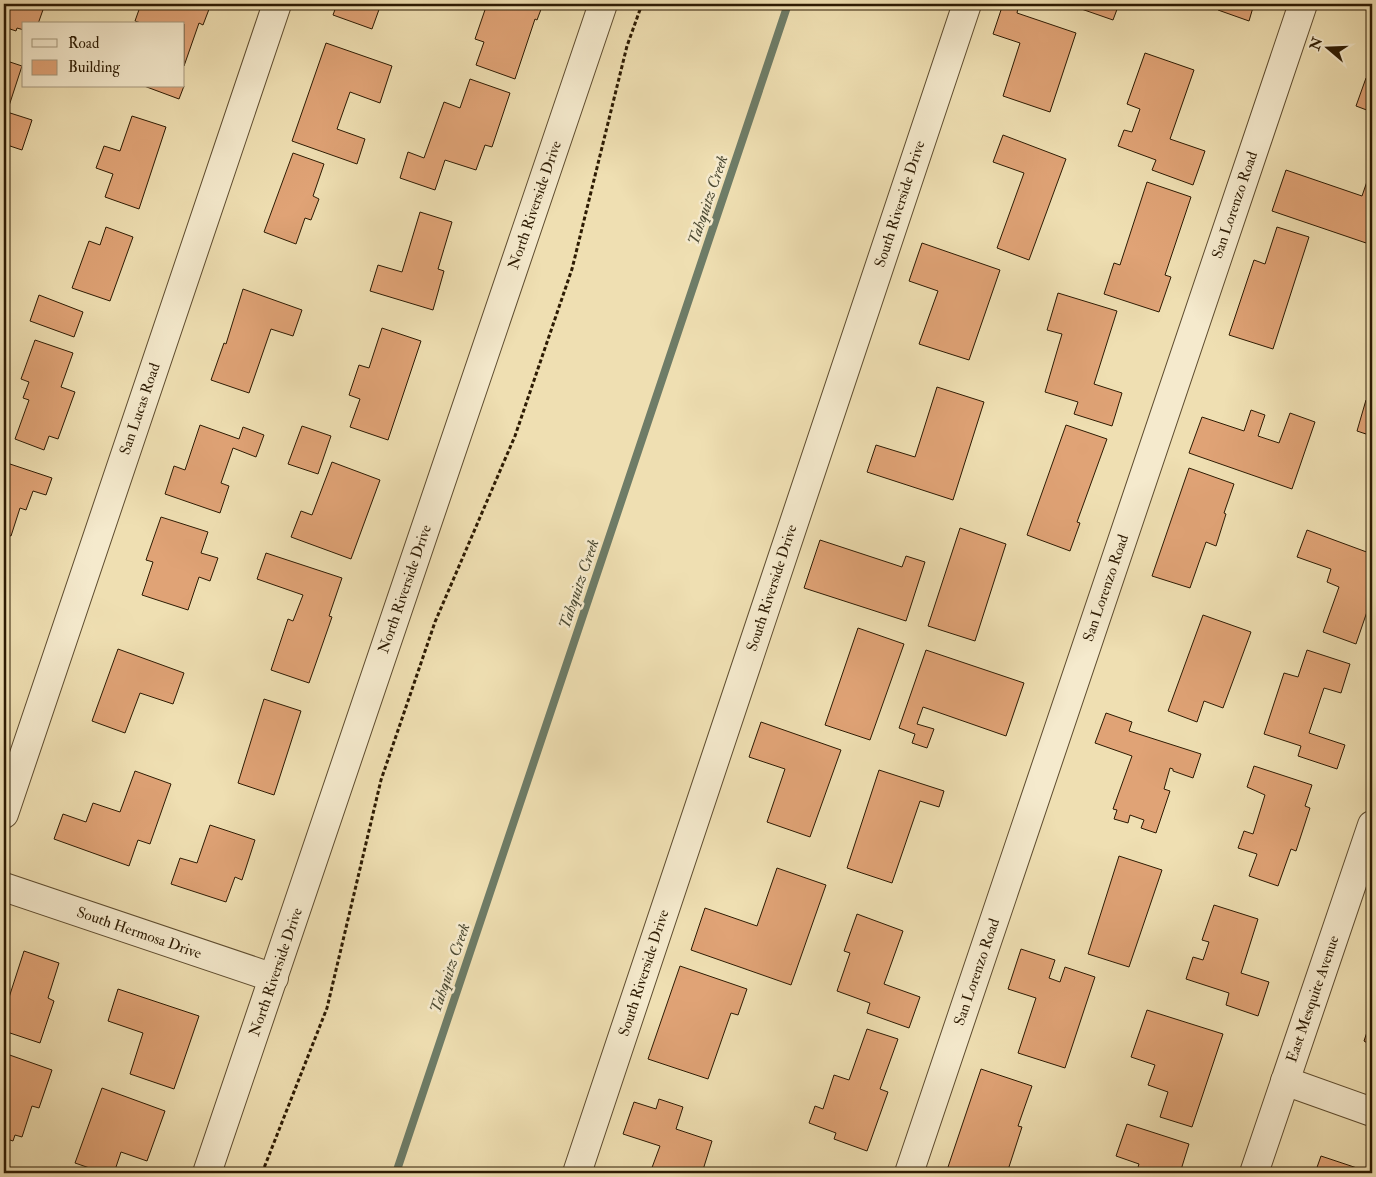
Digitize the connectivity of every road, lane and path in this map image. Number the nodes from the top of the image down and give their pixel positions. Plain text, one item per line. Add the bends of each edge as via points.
1 (277, 4) edge
2 (603, 4) edge
3 (642, 4) edge
4 (967, 4) edge
5 (1303, 4) edge
6 (4, 814) edge
7 (1372, 825) edge
8 (4, 887) edge
9 (274, 978) junction
10 (1285, 1081) junction
11 (1372, 1112) edge
12 (207, 1173) edge
13 (262, 1173) edge
14 (577, 1173) edge
15 (909, 1173) edge
16 (1254, 1173) edge

1 - 6 street, San Lucas Road
2 - 9 street, North Riverside Drive
3 - 13 path via 627,46 572,269 515,436 435,622 381,780 327,1008
4 - 14 street, South Riverside Drive
5 - 15 street, San Lorenzo Road
7 - 10 street, East Mesquite Avenue
8 - 9 street, South Hermosa Drive
9 - 12 street, North Riverside Drive
10 - 11 street
10 - 16 street, East Mesquite Avenue

